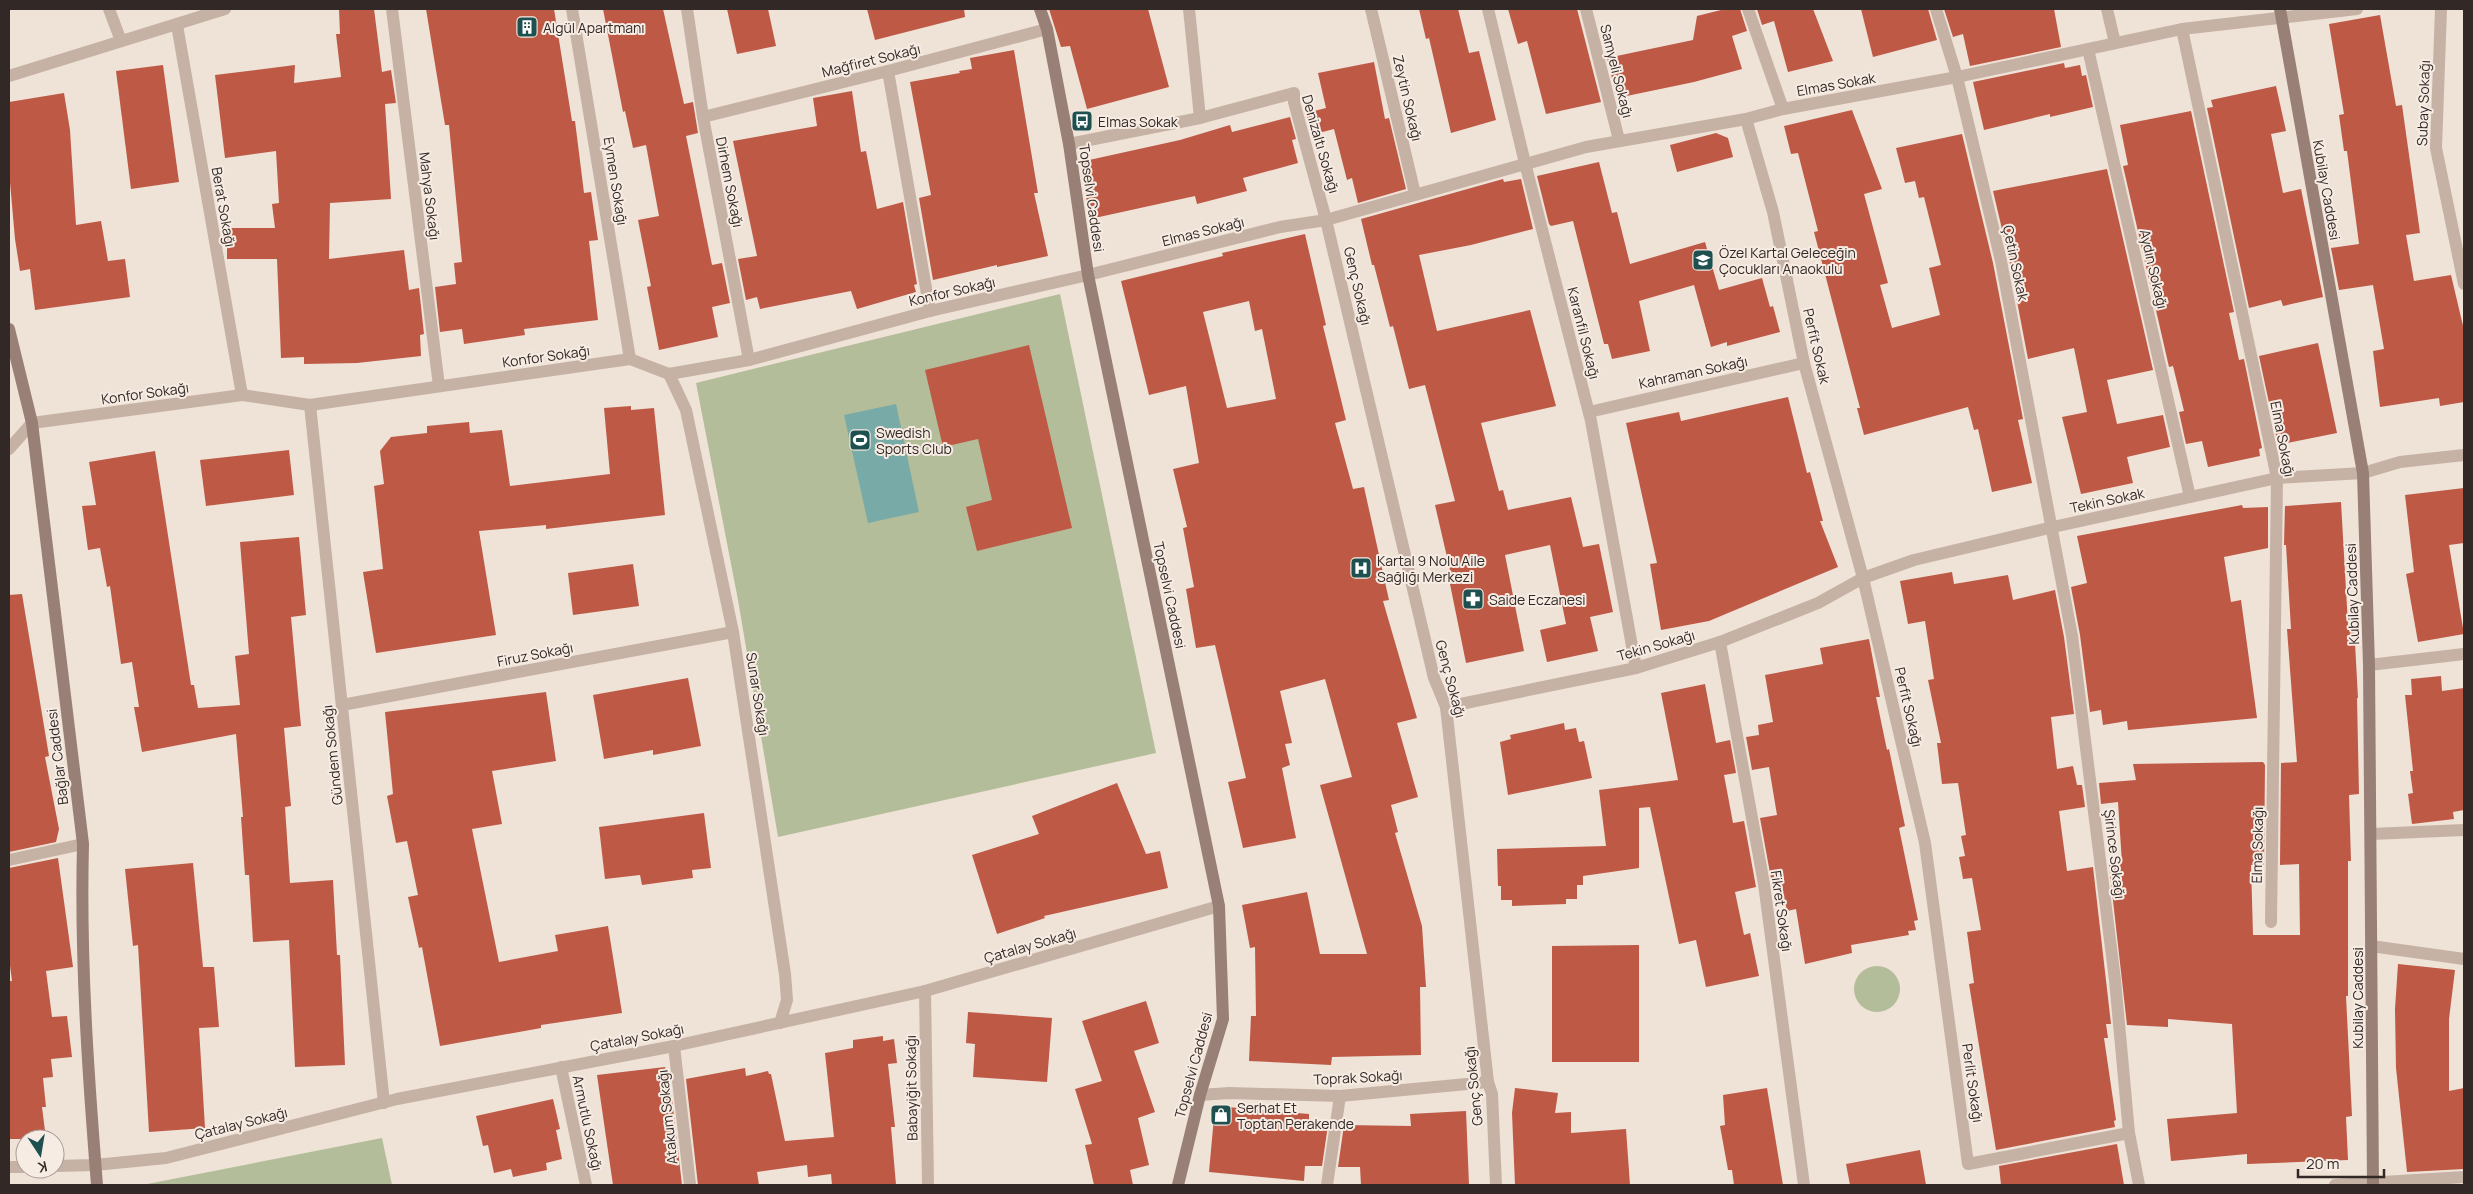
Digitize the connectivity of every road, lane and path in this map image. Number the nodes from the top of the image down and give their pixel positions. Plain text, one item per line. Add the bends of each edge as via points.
1 (109, 9) edge
2 (225, 9) edge
3 (392, 9) edge
4 (572, 9) edge
5 (687, 9) edge
6 (1040, 9) edge
7 (1189, 9) edge
8 (1371, 9) edge
9 (1488, 9) edge
10 (1586, 9) edge
11 (1748, 9) edge
12 (1936, 9) edge
13 (2107, 9) edge
14 (2357, 9) edge
15 (2441, 9) edge
16 (2280, 14) edge
17 (177, 25) junction
18 (1047, 29) junction
19 (2182, 29) junction
20 (120, 41) junction
21 (2115, 43) junction
22 (2088, 48) junction
23 (888, 71) junction
24 (9, 76) edge
25 (1957, 77) junction
26 (1783, 109) junction
27 (703, 117) junction
28 (1200, 118) junction
29 (1746, 119) junction
30 (1619, 140) junction
31 (1069, 144) junction
32 (1525, 163) junction
33 (1415, 194) junction
34 (1326, 220) junction
35 (1088, 275) junction
36 (2464, 284) edge
37 (930, 311) junction
38 (9, 329) edge
39 (630, 359) junction
40 (749, 360) junction
41 (1804, 363) junction
42 (669, 374) junction
43 (439, 386) junction
44 (242, 395) junction
45 (310, 405) junction
46 (1588, 412) junction
47 (32, 423) junction
48 (9, 449) edge
49 (2464, 455) edge
50 (2363, 473) junction
51 (2277, 478) junction
52 (2190, 497) junction
53 (2053, 527) junction
54 (1863, 578) junction
55 (733, 632) junction
56 (1720, 642) junction
57 (2464, 654) edge
58 (2369, 665) junction
59 (1636, 668) junction
60 (342, 706) junction
61 (1446, 707) junction
62 (2464, 830) edge
63 (2371, 834) junction
64 (1925, 843) joint
65 (83, 844) junction
66 (9, 860) edge
67 (1219, 906) junction
68 (2272, 922) dead end
69 (2371, 946) junction
70 (2464, 959) edge
71 (925, 991) junction
72 (780, 1023) junction
73 (674, 1046) junction
74 (561, 1067) junction
75 (1488, 1082) junction
76 (1200, 1095) junction
77 (1340, 1096) junction
78 (384, 1103) junction
79 (2129, 1133) junction
80 (65, 1166) edge
81 (95, 1166) junction
82 (2464, 1177) edge
83 (96, 1185) edge
84 (586, 1185) edge
85 (690, 1185) edge
86 (928, 1185) edge
87 (1178, 1185) edge
88 (1327, 1185) edge
89 (1496, 1185) edge
90 (1804, 1185) edge
91 (2139, 1185) edge
92 (2335, 1185) edge
93 (2373, 1185) edge

1 - 20 street
2 - 17 street
3 - 43 street, Mahya Sokağı
4 - 39 street, Eymen Sokağı
5 - 27 street, Dirhem Sokağı
6 - 18 street, Topselvi Caddesi
7 - 28 street
8 - 33 street, Zeytin Sokağı
9 - 32 street, Karanfil Sokağı
10 - 30 street, Samyeli Sokağı
11 - 26 street
12 - 25 street, Çetin Sokak
13 - 21 street
14 - 16 street, Elmas Sokak
15 - 36 street, Subay Sokağı via 2436,148
16 - 19 street, Elmas Sokak
16 - 50 street, Kubilay Caddesi
17 - 20 street
17 - 44 street, Berat Sokağı
18 - 23 street, Mağfiret Sokağı
18 - 31 street, Topselvi Caddesi
19 - 21 street, Elmas Sokak
19 - 51 street, Elma Sokağı
20 - 24 street
21 - 22 street, Elmas Sokak
22 - 25 street, Elmas Sokak
22 - 52 street, Aydın Sokağı
23 - 27 street, Mağfiret Sokağı
23 - 37 street
25 - 26 street, Elmas Sokak
25 - 53 street, Çetin Sokak via 2002,261
26 - 29 street, Elmas Sokak
27 - 40 street, Dirhem Sokağı
28 - 31 street, Denizaltı Sokağı
28 - 34 street, Denizaltı Sokağı via 1294,93
29 - 30 street, Elmas Sokak
29 - 41 street, Perfit Sokak via 1773,212
30 - 32 street, Elmas Sokak
31 - 35 street, Topselvi Caddesi
32 - 33 street, Elmas Sokak
32 - 46 street, Karanfil Sokağı
33 - 34 street, Elmas Sokak
34 - 35 street, Elmas Sokağı via 1280,227
34 - 61 street, Genç Sokağı via 1434,678
35 - 37 street, Konfor Sokağı
35 - 67 street, Topselvi Caddesi
37 - 40 street, Konfor Sokağı
38 - 47 street, Bağlar Caddesi
39 - 42 street, Konfor Sokağı
39 - 43 street, Konfor Sokağı
40 - 42 street, Konfor Sokağı
41 - 46 street, Kahraman Sokağı
41 - 54 street, Perfit Sokak
42 - 55 street, Sunar Sokağı via 686,410
43 - 45 street, Konfor Sokağı
44 - 45 street, Konfor Sokağı
44 - 47 street, Konfor Sokağı
45 - 60 street, Gündem Sokağı
46 - 59 street, Karanfil Sokağı
47 - 48 street
47 - 65 street, Bağlar Caddesi
49 - 50 street, Tekin Sokak via 2400,462
50 - 51 street, Tekin Sokak
50 - 58 street, Kubilay Caddesi
51 - 52 street, Tekin Sokak
51 - 68 street, Elma Sokağı
52 - 53 street, Tekin Sokak
53 - 54 street, Tekin Sokak via 1914,560
53 - 79 street, Şirince Sokağı via 2072,636 2115,980
54 - 56 street, Tekin Sokağı via 1818,603
54 - 64 street, Perfit Sokağı
55 - 60 street, Firuz Sokağı
55 - 72 street, Sunar Sokağı via 785,974 787,1000
56 - 59 street, Tekin Sokağı
56 - 90 street, Fikret Sokağı via 1764,884
57 - 58 street
58 - 63 street, Kubilay Caddesi
59 - 61 street, Tekin Sokağı
60 - 78 street, Gündem Sokağı
61 - 75 street, Genç Sokağı
62 - 63 street
63 - 69 street, Kubilay Caddesi
64 - 79 street, Perlit Sokağı via 1968,1164
65 - 66 street
65 - 81 street, Bağlar Caddesi via 88,1073
67 - 71 street, Çatalay Sokağı
67 - 76 street, Topselvi Caddesi via 1223,1019
69 - 70 street
69 - 93 street, Kubilay Caddesi
71 - 72 street, Çatalay Sokağı
71 - 86 street, Babayiğit Sokağı
72 - 73 street, Çatalay Sokağı
73 - 74 street, Çatalay Sokağı
73 - 85 street, Atakum Sokağı
74 - 78 street, Çatalay Sokağı
74 - 84 street, Armutlu Sokağı
75 - 77 street, Toprak Sokağı
75 - 89 street, Genç Sokağı via 1492,1094
76 - 77 street, Toprak Sokağı
76 - 87 street, Topselvi Caddesi
77 - 88 street
78 - 81 street, Çatalay Sokağı via 166,1158
79 - 91 street, Şirince Sokağı
80 - 81 street, Çatalay Sokağı
81 - 83 street, Bağlar Caddesi
82 - 93 street
92 - 93 street

